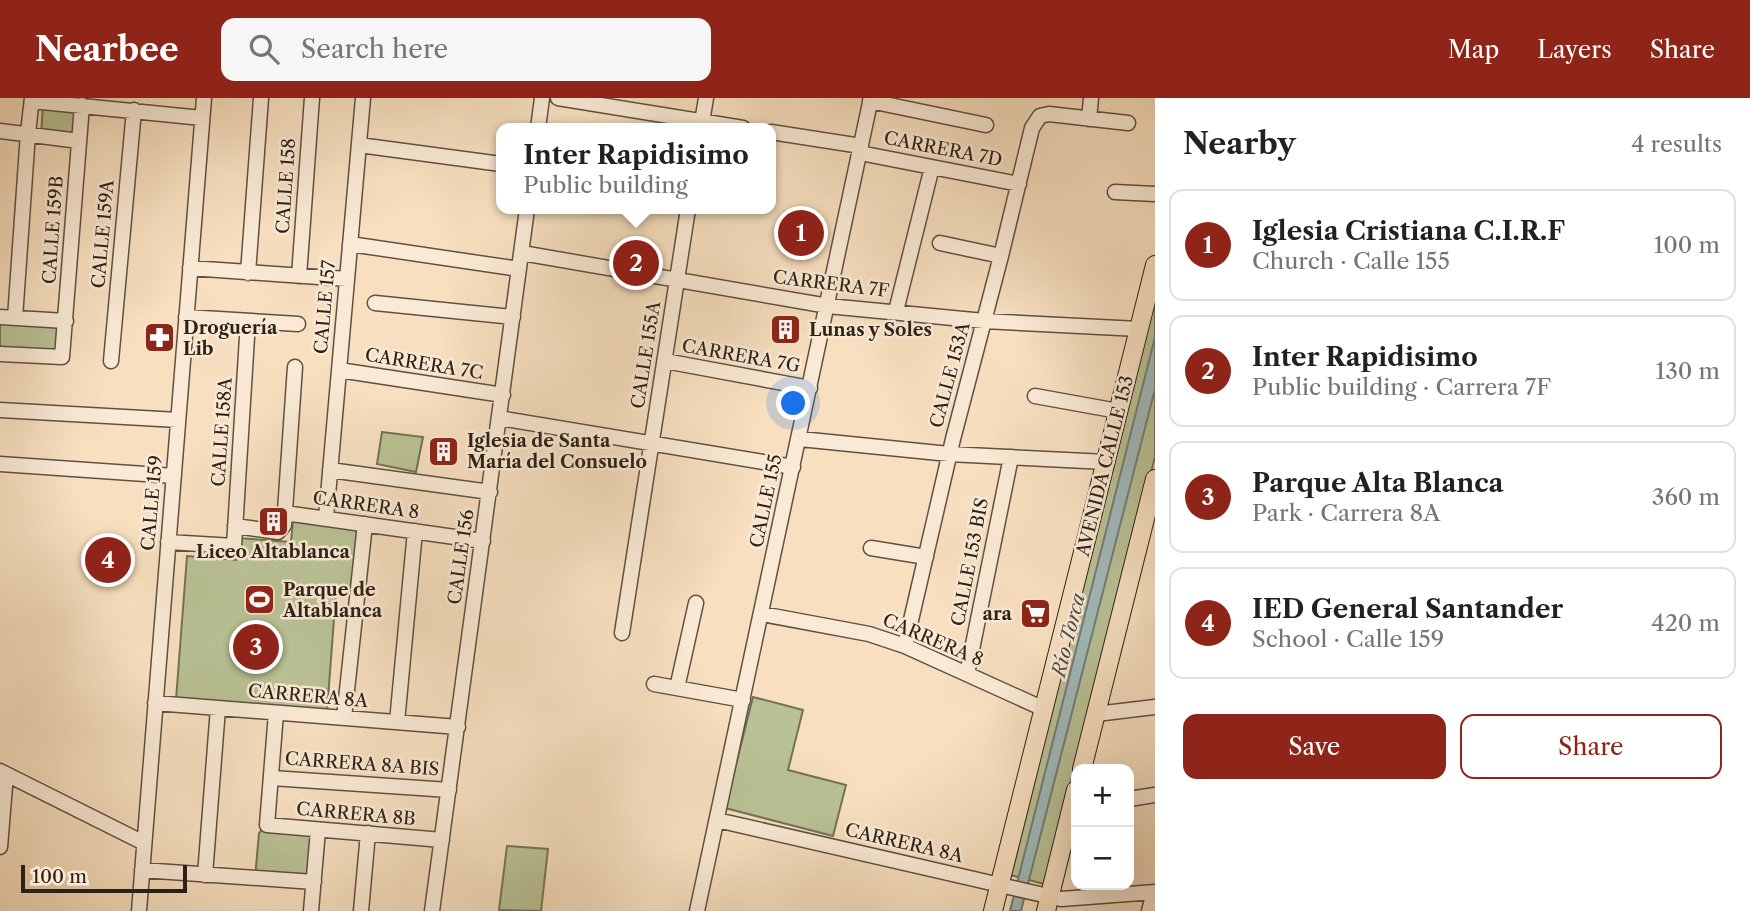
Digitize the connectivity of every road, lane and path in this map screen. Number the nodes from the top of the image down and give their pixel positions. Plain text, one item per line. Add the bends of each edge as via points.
1 (204, 98) edge
2 (261, 98) edge
3 (312, 98) edge
4 (363, 98) edge
5 (542, 98) edge
6 (558, 98) edge
7 (706, 98) edge
8 (1091, 98) edge
9 (32, 99) edge
10 (871, 99) edge
11 (82, 105) junction
12 (134, 110) junction
13 (202, 118) junction
14 (1088, 119) junction
15 (539, 123) edge
16 (691, 123) edge
17 (702, 123) edge
18 (1128, 123) dead end
19 (986, 125) dead end
20 (0, 131) edge
21 (28, 133) junction
22 (776, 133) edge
23 (79, 141) junction
24 (359, 145) junction
25 (860, 149) junction
26 (496, 163) edge
27 (932, 167) junction
28 (1019, 184) junction
29 (1115, 192) dead end
30 (1155, 194) edge
31 (526, 214) edge
32 (687, 214) edge
33 (940, 243) dead end
34 (350, 244) junction
35 (522, 253) junction
36 (1001, 256) junction
37 (1155, 265) edge
38 (190, 268) junction
39 (519, 269) junction
40 (248, 273) junction
41 (299, 276) junction
42 (347, 279) junction
43 (677, 280) junction
44 (374, 303) dead end
45 (828, 306) junction
46 (896, 311) junction
47 (0, 317) edge
48 (186, 317) junction
49 (513, 317) junction
50 (15, 318) junction
51 (66, 321) junction
52 (248, 321) junction
53 (984, 321) junction
54 (298, 324) dead end
55 (1139, 329) junction
56 (0, 354) edge
57 (111, 361) dead end
58 (665, 361) junction
59 (295, 367) dead end
60 (339, 370) junction
61 (810, 388) junction
62 (502, 395) junction
63 (1035, 396) dead end
64 (0, 410) edge
65 (1118, 411) junction
66 (499, 418) junction
67 (178, 420) junction
68 (800, 439) junction
69 (652, 443) junction
70 (949, 454) junction
71 (1011, 457) junction
72 (1106, 462) junction
73 (0, 464) edge
74 (793, 467) junction
75 (330, 470) junction
76 (174, 476) junction
77 (1155, 479) edge
78 (490, 492) junction
79 (285, 513) junction
80 (326, 518) junction
81 (1150, 519) edge
82 (365, 524) junction
83 (235, 526) junction
84 (415, 531) junction
85 (483, 541) junction
86 (168, 542) junction
87 (871, 548) dead end
88 (926, 557) junction
89 (696, 603) dead end
90 (762, 614) junction
91 (622, 633) dead end
92 (905, 646) junction
93 (967, 674) junction
94 (654, 684) dead end
95 (677, 688) junction
96 (743, 699) junction
97 (155, 703) junction
98 (1155, 707) edge
99 (218, 708) junction
100 (1044, 709) junction
101 (276, 713) junction
102 (1096, 714) junction
103 (344, 718) junction
104 (397, 722) junction
105 (458, 727) junction
106 (1083, 764) edge
107 (3, 773) edge
108 (272, 778) junction
109 (449, 790) junction
110 (1155, 795) edge
111 (1134, 798) edge
112 (1071, 816) edge
113 (717, 820) junction
114 (318, 830) junction
115 (368, 833) junction
116 (442, 841) junction
117 (144, 843) junction
118 (0, 847) edge
119 (142, 870) junction
120 (205, 874) junction
121 (1054, 878) junction
122 (314, 882) junction
123 (1005, 886) junction
124 (1154, 892) edge
125 (1083, 899) junction
126 (1043, 900) edge
127 (139, 911) edge
128 (311, 911) edge
129 (361, 911) edge
130 (432, 911) edge
131 (697, 911) edge
132 (993, 911) edge
133 (1149, 911) edge

1 - 13 street, CALLE 159
2 - 40 street
3 - 41 street, CALLE 158
4 - 24 street, CALLE 157
5 - 15 street
6 - 16 street
7 - 17 street
8 - 14 street
9 - 11 street
9 - 21 street
10 - 19 street
10 - 25 street, CALLE 155
11 - 12 street
11 - 23 street, CALLE 159B
12 - 13 street
12 - 57 street, CALLE 159A
13 - 38 street, CALLE 159
14 - 18 street
14 - 28 street, CALLE 153A via 1040,116 1032,128
20 - 21 street
21 - 23 street
21 - 50 street
22 - 25 street, CARRERA 7D
23 - 51 street, CALLE 159B
24 - 26 street
24 - 34 street, CALLE 157
25 - 27 street, CARRERA 7D
25 - 45 street, CALLE 155
27 - 28 street, CARRERA 7D
27 - 46 street
28 - 36 street, CALLE 153A
29 - 30 street
31 - 35 street, CALLE 156
32 - 43 street, CALLE 155A
33 - 36 street
34 - 39 street
34 - 42 street, CALLE 157
35 - 39 street, CALLE 156
35 - 43 street, CARRERA 7F
36 - 53 street, CALLE 153A
37 - 55 main road, AVENIDA CALLE 153
38 - 40 street
38 - 48 street, CALLE 159
39 - 49 street, CALLE 156
40 - 41 street
41 - 42 street
42 - 60 street, CALLE 157
43 - 45 street, CARRERA 7F
43 - 58 street, CALLE 155A
44 - 49 street
45 - 46 street, CARRERA 7F
45 - 61 street, CALLE 155
46 - 53 street, CARRERA 7F
47 - 50 street
48 - 52 street
48 - 67 street, CALLE 159
49 - 62 street, CALLE 156
50 - 51 street
51 - 56 street, CALLE 159B via 62,357
52 - 54 street
52 - 83 street, CALLE 158A
53 - 55 street, CARRERA 7F
53 - 70 street, CALLE 153A
55 - 65 main road, AVENIDA CALLE 153
58 - 61 street, CARRERA 7G
58 - 69 street, CALLE 155A
59 - 79 street
60 - 62 street, CARRERA 7C
60 - 75 street, CALLE 157
61 - 68 street, CALLE 155
62 - 66 street, CALLE 156
63 - 65 street
64 - 67 street
65 - 72 main road, AVENIDA CALLE 153
66 - 69 street
66 - 78 street, CALLE 156
67 - 76 street, CALLE 159
68 - 70 street
68 - 74 street, CALLE 155
69 - 74 street
69 - 91 street, CALLE 155A
70 - 71 street
70 - 88 street, CALLE 153A
71 - 72 street
71 - 93 street, CALLE 153 BIS
72 - 100 main road, AVENIDA CALLE 153
73 - 76 street
74 - 90 street, CALLE 155
75 - 78 street
75 - 80 street, CALLE 157
76 - 86 street, CALLE 159
77 - 81 main road
78 - 85 street, CALLE 156
79 - 80 street, CARRERA 8
79 - 83 street via 278,532
80 - 82 street, CARRERA 8
81 - 102 main road
82 - 84 street, CARRERA 8
82 - 103 street
83 - 86 street, CALLE 158A via 234,546
84 - 85 street, CARRERA 8
84 - 104 street
85 - 105 street, CALLE 156
86 - 97 street, CALLE 159
87 - 88 street
88 - 92 street, CALLE 153A
89 - 95 street
90 - 92 street, CARRERA 8 via 869,634
90 - 96 street, CALLE 155
92 - 93 street, CARRERA 8
93 - 100 street, CARRERA 8
94 - 95 street
95 - 96 street
96 - 113 street, CALLE 155
97 - 99 street, CARRERA 8A
97 - 117 street, CALLE 159
98 - 102 street
99 - 101 street, CARRERA 8A
99 - 120 street
100 - 123 main road, AVENIDA CALLE 153
101 - 103 street, CARRERA 8A
101 - 108 street
102 - 106 main road
103 - 104 street, CARRERA 8A
104 - 105 street, CARRERA 8A
105 - 109 street, CALLE 156
107 - 117 street
107 - 118 street
108 - 109 street, CARRERA 8A BIS
108 - 114 street, CARRERA 8B via 267,825
109 - 116 street, CALLE 156
110 - 111 street
112 - 121 main road
113 - 123 street, CARRERA 8A
113 - 131 street, CALLE 155
114 - 115 street, CARRERA 8B
114 - 122 street
115 - 116 street, CARRERA 8B
115 - 129 street
116 - 130 street, CALLE 156
117 - 119 street, CALLE 159
119 - 120 street
119 - 127 street, CALLE 159
120 - 122 street
121 - 125 street via 1066,892
121 - 126 main road
122 - 128 street
123 - 126 street, CARRERA 8A
123 - 132 main road, AVENIDA CALLE 153
124 - 125 street, CARRERA 8A
124 - 133 street
125 - 126 street, CARRERA 8A

